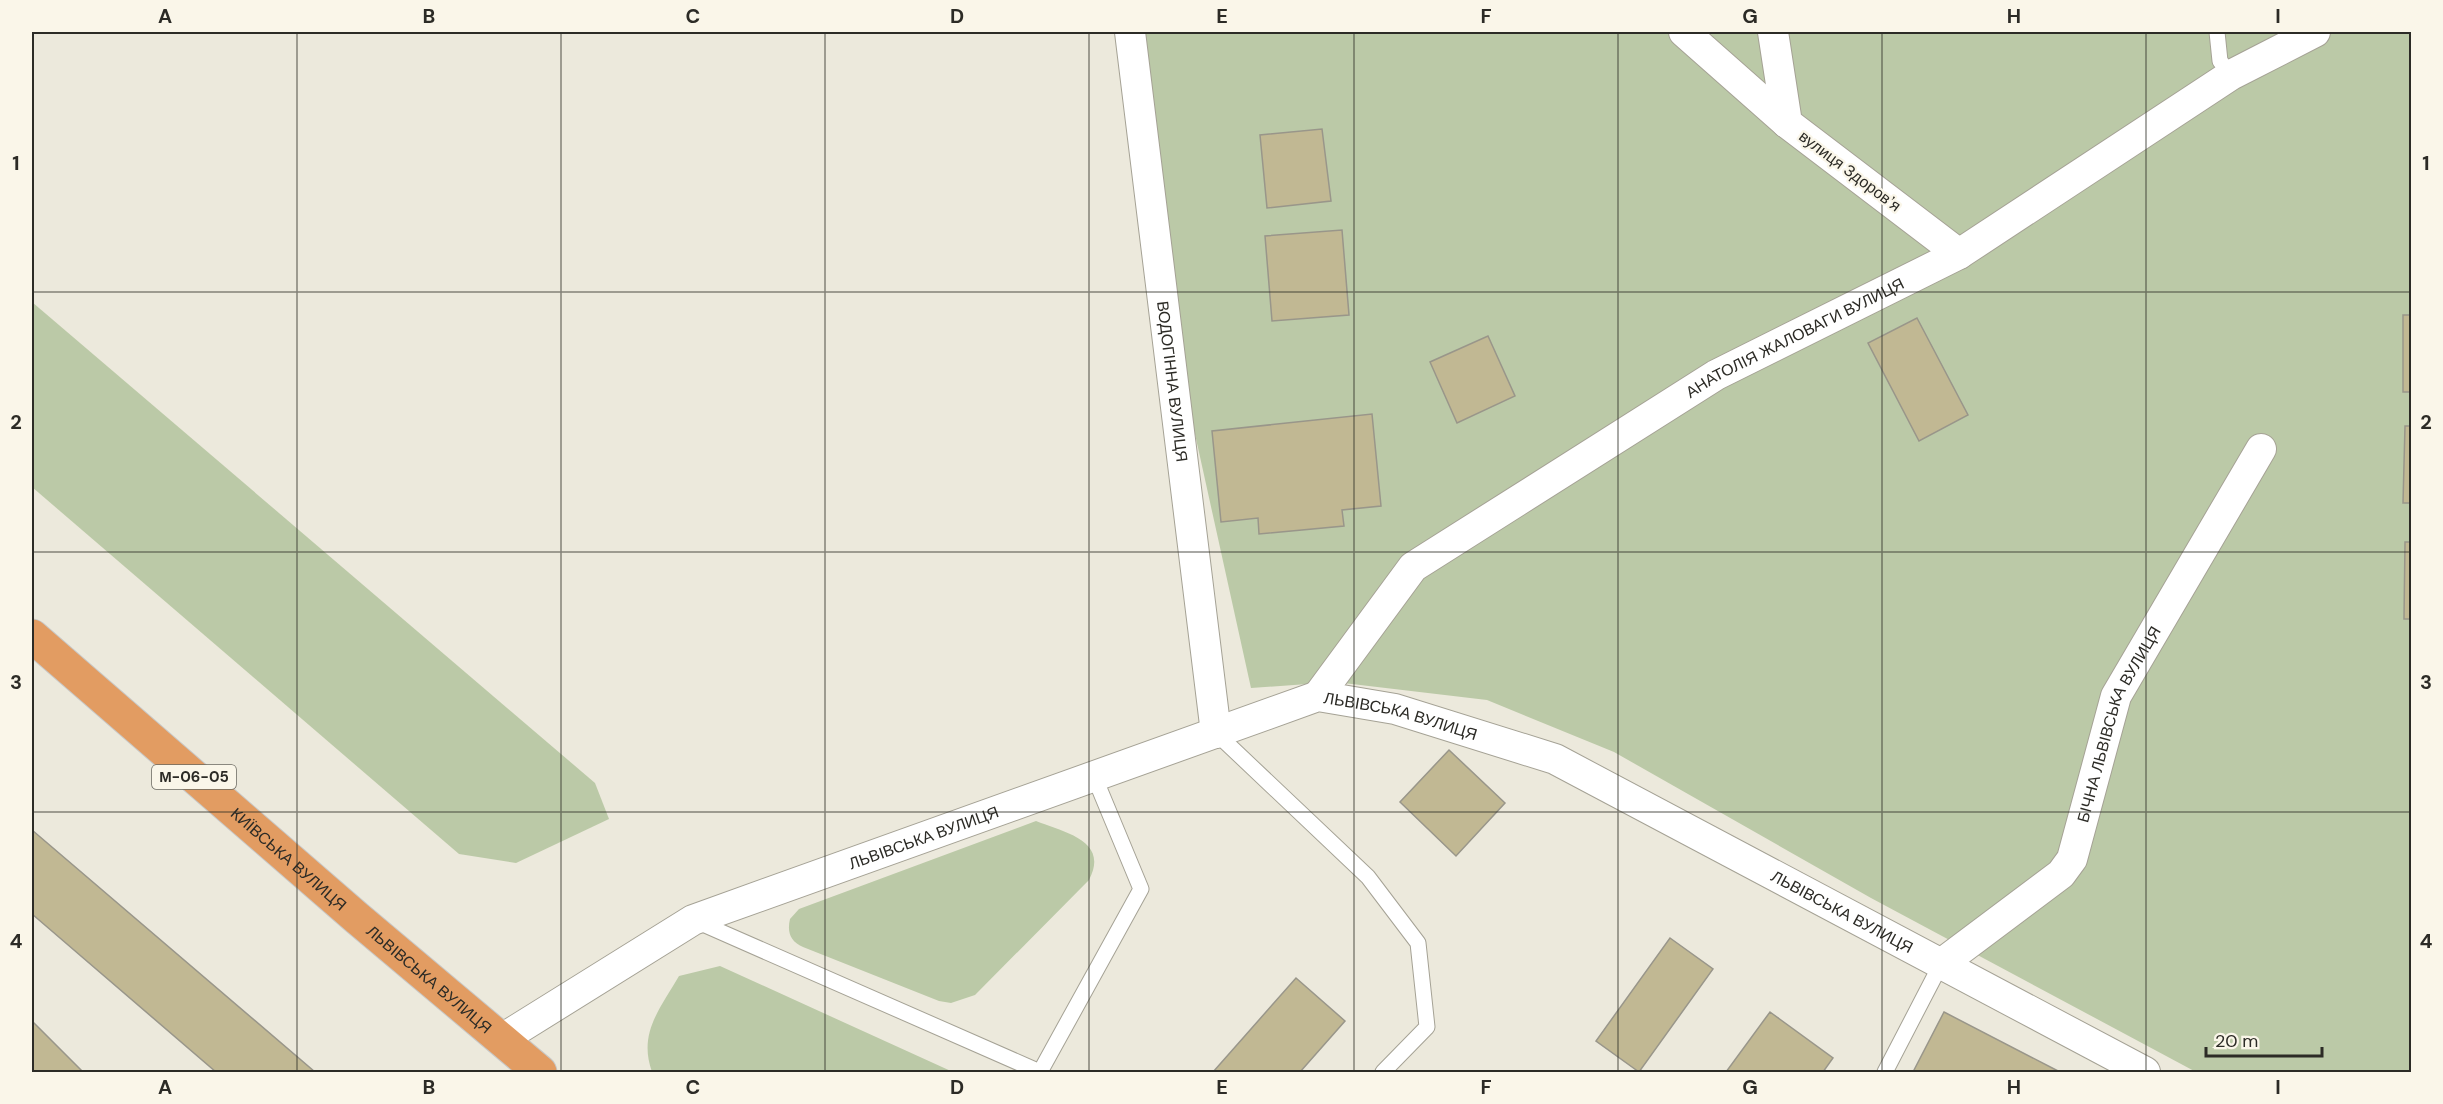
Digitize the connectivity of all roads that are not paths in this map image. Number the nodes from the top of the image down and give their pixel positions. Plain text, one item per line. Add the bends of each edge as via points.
1 (1130, 32) edge
2 (1684, 32) edge
3 (1773, 32) edge
4 (2217, 32) edge
5 (2315, 32) edge
6 (2231, 75) junction
7 (1787, 123) junction
8 (1959, 254) junction
9 (2260, 448) dead end
10 (32, 636) edge
11 (1318, 696) junction
12 (1216, 734) junction
13 (1094, 776) junction
14 (357, 918) joint
15 (693, 920) junction
16 (1941, 964) junction
17 (502, 1039) junction
18 (540, 1072) edge
19 (1383, 1072) edge
20 (1886, 1072) edge
21 (2145, 1072) edge

1 - 12 street, ВОДОГІННА ВУЛИЦЯ
2 - 7 street
3 - 7 street, вулиця Здоровʼя
4 - 6 lane via 2220,61
5 - 6 street, АНАТОЛІЯ ЖАЛОВАГИ ВУЛИЦЯ
6 - 8 street, АНАТОЛІЯ ЖАЛОВАГИ ВУЛИЦЯ
7 - 8 street, вулиця Здоровʼя
8 - 11 street, АНАТОЛІЯ ЖАЛОВАГИ ВУЛИЦЯ via 1716,375 1413,567
9 - 16 street, БІЧНА ЛЬВІВСЬКА ВУЛИЦЯ via 2116,696 2072,859 2061,874
10 - 14 highway, КИЇВСЬКА ВУЛИЦЯ / М-06-05
11 - 12 street, ЛЬВІВСЬКА ВУЛИЦЯ
11 - 16 street, ЛЬВІВСЬКА ВУЛИЦЯ via 1395,708 1555,759
12 - 13 street, ЛЬВІВСЬКА ВУЛИЦЯ
12 - 19 lane via 1368,877 1418,943 1427,1028
13 - 15 street, ЛЬВІВСЬКА ВУЛИЦЯ
13 - 15 lane via 1141,889 1040,1072
14 - 17 highway, ЛЬВІВСЬКА ВУЛИЦЯ / М-06-05
15 - 17 street, ЛЬВІВСЬКА ВУЛИЦЯ
16 - 20 lane
16 - 21 street, ЛЬВІВСЬКА ВУЛИЦЯ
17 - 18 highway, ЛЬВІВСЬКА ВУЛИЦЯ / М-06-05

